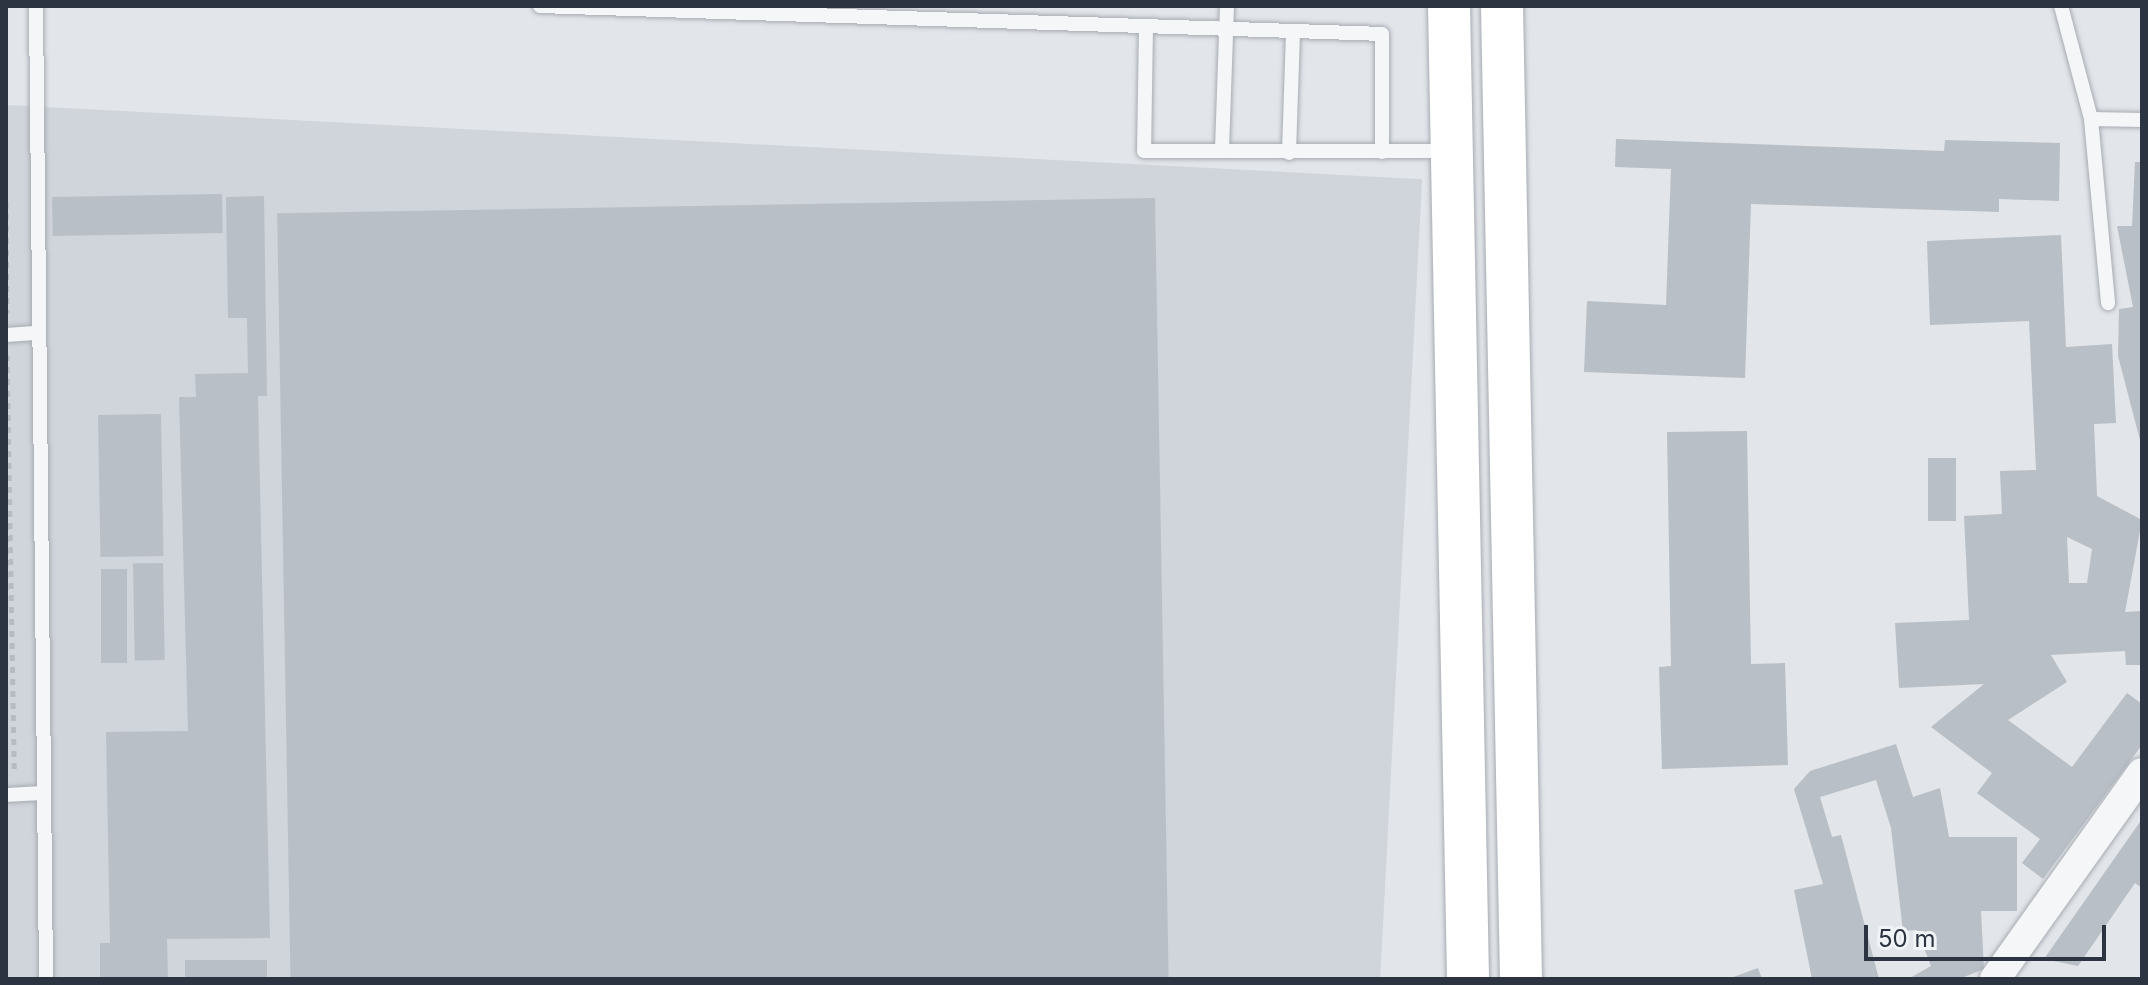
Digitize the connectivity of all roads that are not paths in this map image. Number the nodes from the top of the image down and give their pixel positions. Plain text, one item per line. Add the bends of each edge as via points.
1 (36, 6) edge
2 (540, 6) edge
3 (1227, 6) edge
4 (1449, 6) edge
5 (1502, 6) edge
6 (2061, 6) edge
7 (1146, 27) junction
8 (1225, 30) junction
9 (1293, 32) junction
10 (2091, 119) junction
11 (2142, 120) edge
12 (1222, 151) junction
13 (1450, 151) junction
14 (1382, 152) junction
15 (1289, 153) junction
16 (2108, 303) dead end
17 (38, 333) junction
18 (6, 335) edge
19 (2142, 773) edge
20 (40, 793) junction
21 (10, 795) edge
22 (46, 979) edge
23 (1468, 979) edge
24 (1521, 979) edge
25 (1995, 979) edge

1 - 17 lane
2 - 7 lane
3 - 8 lane
4 - 13 main road
5 - 24 main road
6 - 10 lane
7 - 8 lane
7 - 12 lane via 1144,151
8 - 9 lane
8 - 12 lane
9 - 14 lane via 1382,34
9 - 15 lane
10 - 11 lane
10 - 16 lane
12 - 15 lane
13 - 14 lane
13 - 23 main road
14 - 15 lane
17 - 18 lane
17 - 20 lane
19 - 25 street
20 - 21 lane
20 - 22 lane

